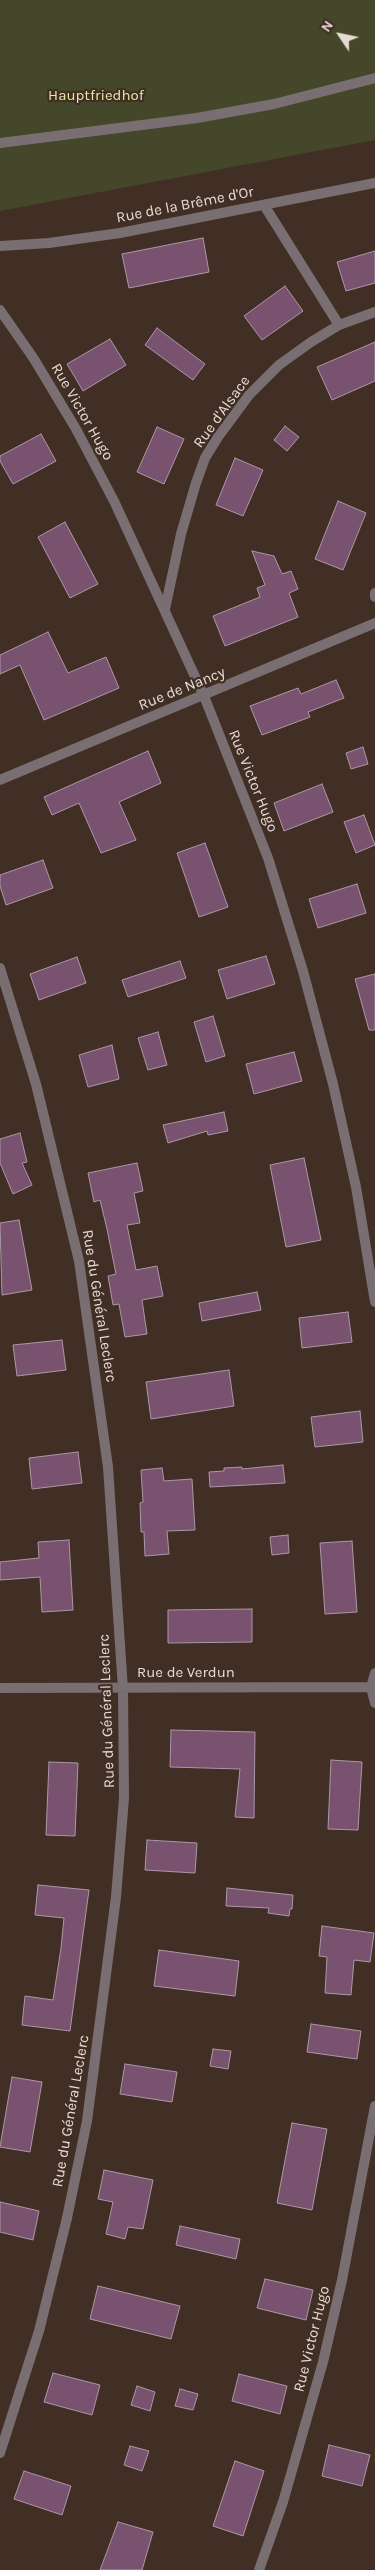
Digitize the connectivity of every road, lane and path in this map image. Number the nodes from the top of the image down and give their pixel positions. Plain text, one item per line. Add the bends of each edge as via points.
1 (375, 78) edge
2 (0, 143) edge
3 (375, 184) edge
4 (264, 205) junction
5 (0, 246) edge
6 (0, 310) edge
7 (375, 312) edge
8 (339, 325) junction
9 (375, 592) edge
10 (375, 597) edge
11 (165, 610) junction
12 (375, 623) edge
13 (204, 696) junction
14 (0, 780) edge
15 (0, 968) edge
16 (375, 1302) edge
17 (375, 1673) edge
18 (371, 1687) junction
19 (0, 1688) edge
20 (123, 1689) junction
21 (375, 1703) edge
22 (375, 2110) edge
23 (0, 2453) edge
24 (259, 2570) edge

1 - 2 street via 274,104 197,118
3 - 4 street, Rue de la Brême d'Or
4 - 5 street, Rue de la Brême d'Or via 120,233 49,244
4 - 8 street
6 - 11 street, Rue Victor Hugo via 76,429
7 - 8 street, Rue d'Alsace
8 - 11 street, Rue d'Alsace via 279,365 249,395 205,458 180,534
9 - 10 street
11 - 13 street, Rue Victor Hugo
12 - 13 street, Rue de Nancy
13 - 14 street, Rue de Nancy
13 - 16 street, Rue Victor Hugo via 268,858 303,971 356,1187
15 - 20 street, Rue du Général Leclerc via 36,1084 79,1261 108,1467
17 - 18 street
18 - 20 street, Rue de Verdun
18 - 21 street
19 - 20 street, Rue de Verdun
20 - 23 street, Rue du Général Leclerc via 124,1798 116,1897 86,2121 67,2218 39,2331
22 - 24 street, Rue Victor Hugo via 323,2362 283,2502

